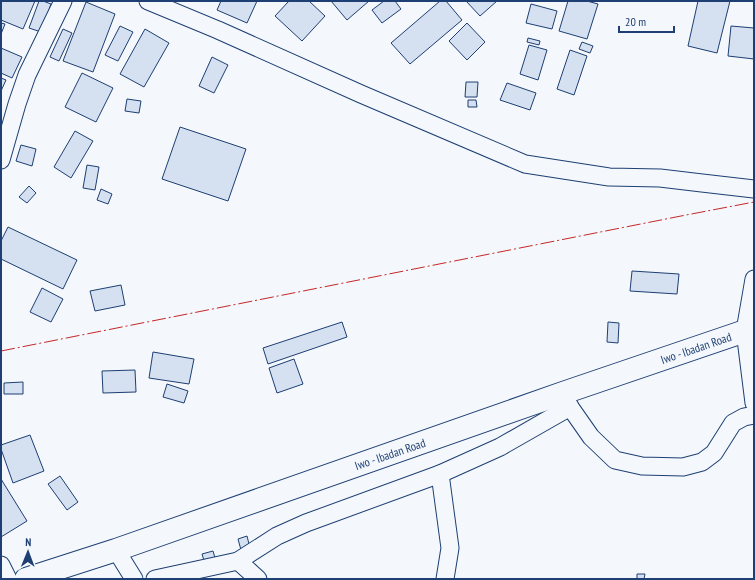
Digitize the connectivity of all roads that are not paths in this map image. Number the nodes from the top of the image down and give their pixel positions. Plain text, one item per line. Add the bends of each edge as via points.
1 (63, 1) edge
2 (148, 1) edge
3 (1, 160) edge
4 (754, 189) edge
5 (754, 279) edge
6 (750, 330) edge
7 (567, 400) junction
8 (754, 403) edge
9 (754, 416) edge
10 (440, 474) junction
11 (116, 550) junction
12 (238, 561) junction
13 (1, 565) edge
14 (8, 579) edge
15 (26, 579) edge
16 (134, 579) edge
17 (155, 579) edge
18 (258, 579) edge
19 (445, 579) edge

1 - 3 street via 27,75
2 - 4 street via 525,164 610,177 660,178
5 - 6 street
6 - 7 main road, Iwo - Ibadan Road
6 - 8 street
7 - 9 street via 591,437 615,460 642,466 683,467 702,462 714,453 733,423 744,417
7 - 10 street via 500,447
7 - 11 main road, Iwo - Ibadan Road
10 - 12 street via 306,522 277,536
10 - 19 street via 450,548
11 - 15 main road, Iwo - Ibadan Road
11 - 16 street
12 - 17 street
12 - 18 street
13 - 14 street

